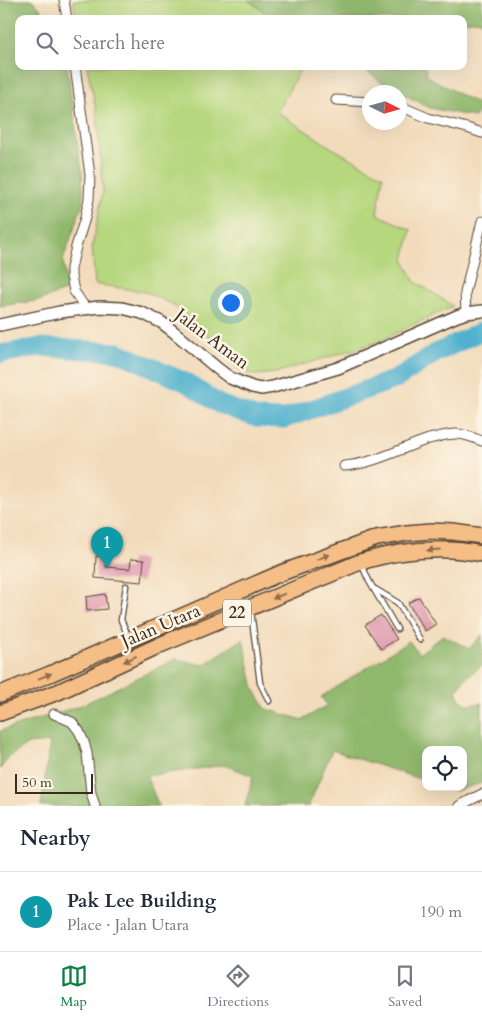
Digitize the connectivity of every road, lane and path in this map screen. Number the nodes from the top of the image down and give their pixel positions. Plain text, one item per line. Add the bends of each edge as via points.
1 (64, 0) edge
2 (67, 15) edge
3 (76, 70) edge
4 (336, 100) dead end
5 (362, 102) edge
6 (407, 109) edge
7 (482, 133) edge
8 (482, 221) edge
9 (86, 309) junction
10 (482, 310) edge
11 (466, 313) junction
12 (0, 325) edge
13 (482, 441) edge
14 (344, 466) dead end
15 (482, 536) edge
16 (482, 554) edge
17 (360, 562) junction
18 (126, 586) dead end
19 (373, 589) junction
20 (250, 608) junction
21 (397, 629) dead end
22 (130, 639) junction
23 (420, 640) dead end
24 (0, 694) edge
25 (269, 702) dead end
26 (0, 713) edge
27 (54, 714) dead end
28 (482, 794) edge
29 (95, 806) edge
30 (459, 806) edge

1 - 2 street
3 - 9 street via 90,175 89,199 71,276 74,291
4 - 5 street
6 - 7 street
8 - 11 street via 465,293
9 - 11 street, Jalan Aman via 122,308 142,313 161,322 230,378 261,389 338,368
9 - 12 street, Jalan Aman
10 - 11 street, Jalan Aman
13 - 14 street via 462,434 448,434 369,461
22 -> 15 highway, Jalan Utara / 22 via 281,573 377,538 431,531
16 -> 17 highway, Jalan Utara / 22 via 445,550 404,552
17 - 19 lane
17 -> 20 highway, Jalan Utara / 22
18 - 22 lane via 121,620
19 - 21 lane
19 - 23 lane via 398,602
20 - 25 lane via 260,683
20 -> 26 highway, Jalan Utara / 22 via 58,692
24 -> 22 highway, Jalan Utara / 22
27 - 29 street via 72,722 84,742 90,793
28 - 30 street

